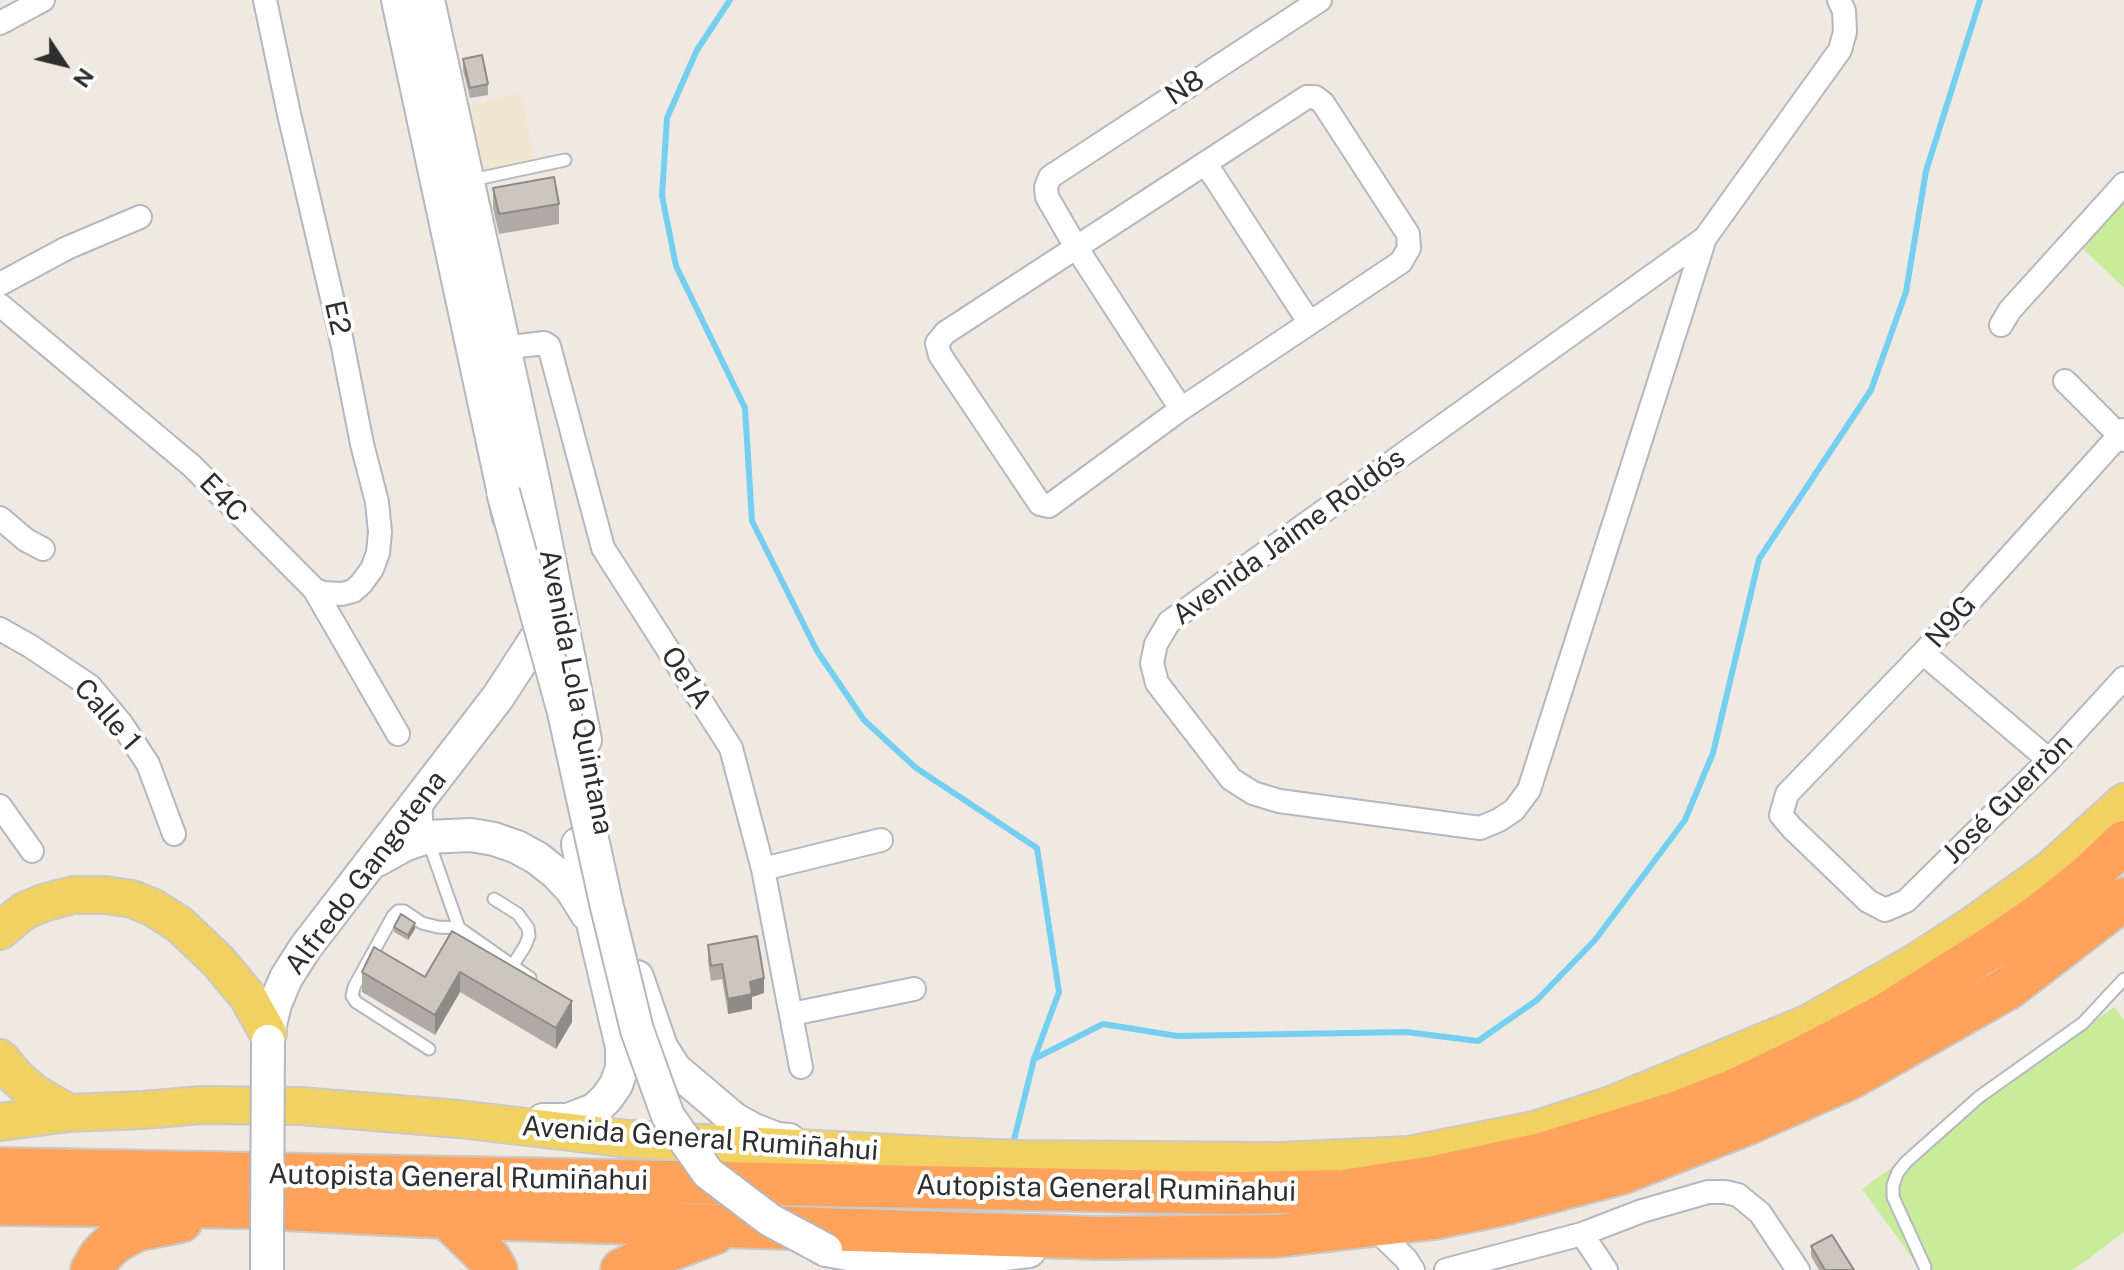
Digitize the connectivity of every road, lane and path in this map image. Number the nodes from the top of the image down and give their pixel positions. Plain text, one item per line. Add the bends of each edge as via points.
1 (43, 0) edge
2 (265, 0) edge
3 (398, 0) edge
4 (428, 0) edge
5 (1320, 0) edge
6 (1839, 0) edge
7 (0, 23) edge
8 (565, 160) dead end
9 (1206, 164) junction
10 (467, 181) junction
11 (2124, 184) edge
12 (140, 217) dead end
13 (1705, 238) junction
14 (1076, 247) junction
15 (0, 284) edge
16 (0, 305) edge
17 (1309, 322) junction
18 (2001, 325) dead end
19 (503, 348) junction
20 (2065, 381) dead end
21 (1181, 409) junction
22 (2122, 435) edge
23 (503, 492) junction
24 (0, 518) edge
25 (43, 549) dead end
26 (314, 589) junction
27 (558, 604) junction
28 (0, 629) edge
29 (536, 642) junction
30 (1923, 653) junction
31 (2124, 678) edge
32 (398, 734) dead end
33 (2049, 760) junction
34 (426, 793) junction
35 (2124, 802) edge
36 (0, 806) edge
37 (174, 834) dead end
38 (427, 837) junction
39 (881, 840) dead end
40 (2124, 842) edge
41 (32, 851) dead end
42 (368, 867) junction
43 (763, 869) junction
44 (494, 899) dead end
45 (2124, 899) edge
46 (1885, 910) joint
47 (459, 928) junction
48 (0, 931) edge
49 (595, 932) junction
50 (513, 965) junction
51 (530, 978) edge
52 (2124, 979) edge
53 (914, 989) dead end
54 (792, 1014) junction
55 (268, 1037) junction
56 (429, 1049) dead end
57 (0, 1059) edge
58 (801, 1067) dead end
59 (69, 1113) junction
60 (459, 1119) junction
61 (0, 1122) edge
62 (0, 1169) edge
63 (999, 1170) junction
64 (0, 1204) edge
65 (245, 1207) junction
66 (447, 1217) junction
67 (1372, 1226) junction
68 (729, 1227) junction
69 (1582, 1234) junction
70 (1195, 1237) junction
71 (267, 1257) edge
72 (1925, 1267) dead end
73 (92, 1270) edge
74 (496, 1270) edge
75 (622, 1270) edge
76 (1413, 1270) edge
77 (1446, 1270) edge
78 (1606, 1270) edge
79 (1798, 1270) edge

1 - 7 street
2 - 26 street, E2 via 380,532 372,569 353,591
3 - 23 main road, Avenida Lola Quintana
4 - 10 main road, Avenida Lola Quintana
5 - 14 street, N8 via 1050,177 1047,197
6 - 13 street, Avenida Jaime Roldós via 1845,32 1840,50
8 - 10 lane
9 - 14 street
9 - 17 street
9 - 17 street via 1307,97 1323,103 1332,116 1408,234 1409,248 1401,262
10 - 19 main road, Avenida Lola Quintana
11 - 18 street
12 - 15 street
13 - 13 street, Avenida Jaime Roldós via 1529,790 1514,810 1480,828 1279,801 1231,779 1157,683 1152,663 1169,622
14 - 21 street
14 - 21 street via 945,333 937,343 940,355 1040,504 1049,506
16 - 26 street, E4C via 192,466
17 - 21 street
19 - 27 main road, Avenida Lola Quintana
19 - 43 street, Oe1A via 549,346 603,548 731,748
20 - 22 street
22 - 30 street, N9G
23 - 29 main road, Avenida Lola Quintana
23 - 70 main road, Avenida Lola Quintana, bridge via 564,712 637,1030 668,1116 708,1173 770,1220 826,1250 883,1260 947,1261
24 - 25 street
26 - 32 street, E4C
27 - 29 main road, Alfredo Gangotena
27 - 63 main road, Avenida Lola Quintana via 622,922 661,1047 675,1069 734,1119 777,1139
28 - 37 street, Calle 1 via 90,686 148,764
29 - 34 main road, Alfredo Gangotena
29 - 49 main road, Avenida Lola Quintana
30 - 33 street
30 - 46 street, N9G via 1787,794 1781,815 1868,901
31 - 33 street, José Guerròn
33 - 46 street, José Guerròn via 1906,901
34 - 38 lane
34 - 42 main road, Alfredo Gangotena
35 - 63 main road, Avenida General Rumiñahui via 2052,868 1908,967 1809,1023 1599,1109 1534,1130 1408,1155
36 - 41 street
38 - 42 main road
38 - 47 lane
38 - 49 main road via 494,839 537,858 572,890
39 - 43 street
40 - 63 highway, Autopista General Rumiñahui via 2042,913 1883,1016 1735,1090 1541,1154 1343,1191 1233,1193
42 - 55 main road, Alfredo Gangotena via 286,978
43 - 54 street, Oe1A
44 - 50 lane via 518,914 528,928
45 - 67 highway, Autopista General Rumiñahui via 2008,988 1850,1078 1746,1124 1621,1173 1499,1205
47 - 50 lane
47 - 56 lane via 422,923 398,911 354,987 356,1002
48 - 55 main road via 24,911 73,895 132,899 179,924 218,961 248,997
49 - 60 main road, Avenida Lola Quintana via 622,1047 622,1068 606,1099 568,1120
50 - 51 lane
52 - 72 lane via 2083,1023 1979,1097 1898,1172 1893,1197
53 - 54 street
54 - 58 street, Oe1A
55 - 71 main road, Alfredo Gangotena, bridge
57 - 59 main road via 34,1093
59 - 60 main road, Avenida General Rumiñahui via 300,1106
59 - 61 main road, Avenida General Rumiñahui
60 - 63 main road, Avenida General Rumiñahui
62 - 63 highway, Autopista General Rumiñahui
64 - 65 highway, Autopista General Rumiñahui
65 - 66 highway, Autopista General Rumiñahui
65 - 73 highway via 136,1230 114,1242
66 - 68 highway, Autopista General Rumiñahui
66 - 74 highway
67 - 70 highway, Autopista General Rumiñahui via 1276,1236
67 - 76 street
68 - 70 highway, Autopista General Rumiñahui
68 - 75 highway
69 - 77 street
69 - 78 street
69 - 79 street via 1708,1192 1732,1193 1766,1221

